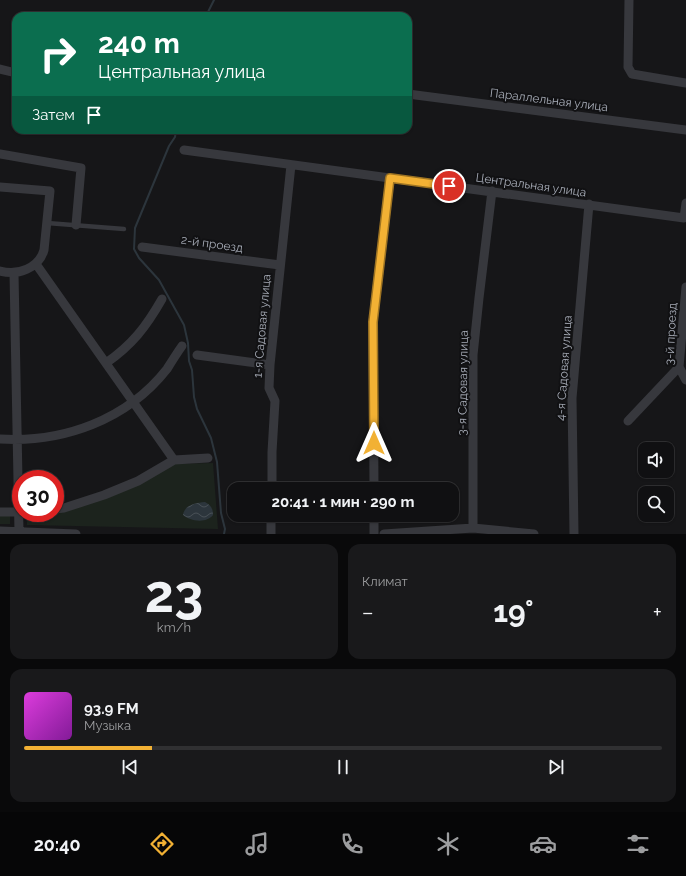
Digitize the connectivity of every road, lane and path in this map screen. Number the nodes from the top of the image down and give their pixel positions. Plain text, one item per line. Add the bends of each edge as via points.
1 (629, 0) edge
2 (0, 70) edge
3 (12, 72) edge
4 (686, 83) edge
5 (412, 95) edge
6 (686, 130) edge
7 (184, 150) dead end
8 (0, 154) edge
9 (291, 165) junction
10 (390, 178) junction
11 (0, 187) edge
12 (492, 192) junction
13 (686, 203) edge
14 (589, 204) junction
15 (685, 219) edge
16 (47, 223) junction
17 (76, 225) junction
18 (124, 229) dead end
19 (142, 247) dead end
20 (36, 264) junction
21 (280, 265) junction
22 (0, 271) edge
23 (14, 273) junction
24 (686, 288) edge
25 (162, 299) dead end
26 (182, 346) dead end
27 (197, 355) dead end
28 (106, 363) junction
29 (270, 365) junction
30 (679, 367) junction
31 (686, 380) edge
32 (132, 402) junction
33 (628, 421) dead end
34 (0, 439) edge
35 (17, 440) junction
36 (208, 458) dead end
37 (174, 460) junction
38 (18, 470) edge
39 (272, 482) edge
40 (374, 482) edge
41 (64, 508) edge
42 (0, 512) edge
43 (12, 513) edge
44 (20, 522) edge
45 (271, 522) edge
46 (374, 522) edge
47 (473, 528) junction
48 (0, 531) edge
49 (19, 532) junction
50 (76, 534) edge
51 (271, 534) edge
52 (374, 534) edge
53 (384, 534) edge
54 (534, 534) edge
55 (574, 534) edge

1 - 4 street via 628,66 632,74
2 - 3 street
5 - 6 street, Параллельная улица
7 - 9 street, Центральная улица
8 - 17 street via 81,168
9 - 10 street, Центральная улица
9 - 21 street, 1-я Садовая улица
10 - 12 street, Центральная улица
10 - 40 street via 373,322
11 - 16 street via 50,191
12 - 14 street, Центральная улица
12 - 47 street, 3-я Садовая улица via 473,355
13 - 15 street
14 - 15 street, Центральная улица
14 - 55 street, 4-я Садовая улица via 572,398
16 - 17 lane
16 - 20 street via 44,250
17 - 18 lane
19 - 21 street, 2-й проезд
20 - 23 street
20 - 28 street
21 - 29 street, 1-я Садовая улица
22 - 23 street
23 - 35 street
24 - 30 street, 3-й проезд
25 - 28 street via 148,323 130,343
26 - 32 street via 151,386
27 - 29 street
28 - 32 street
29 - 39 street, 1-я Садовая улица via 269,388 275,401
30 - 31 street, 3-й проезд
30 - 33 street
32 - 35 street via 107,418 80,430 46,438
32 - 37 street
34 - 35 street
35 - 38 street
36 - 37 street
37 - 41 street via 138,481
42 - 43 street
44 - 49 street
45 - 51 street
46 - 52 street
47 - 53 street
47 - 54 street
48 - 49 street
49 - 50 street

